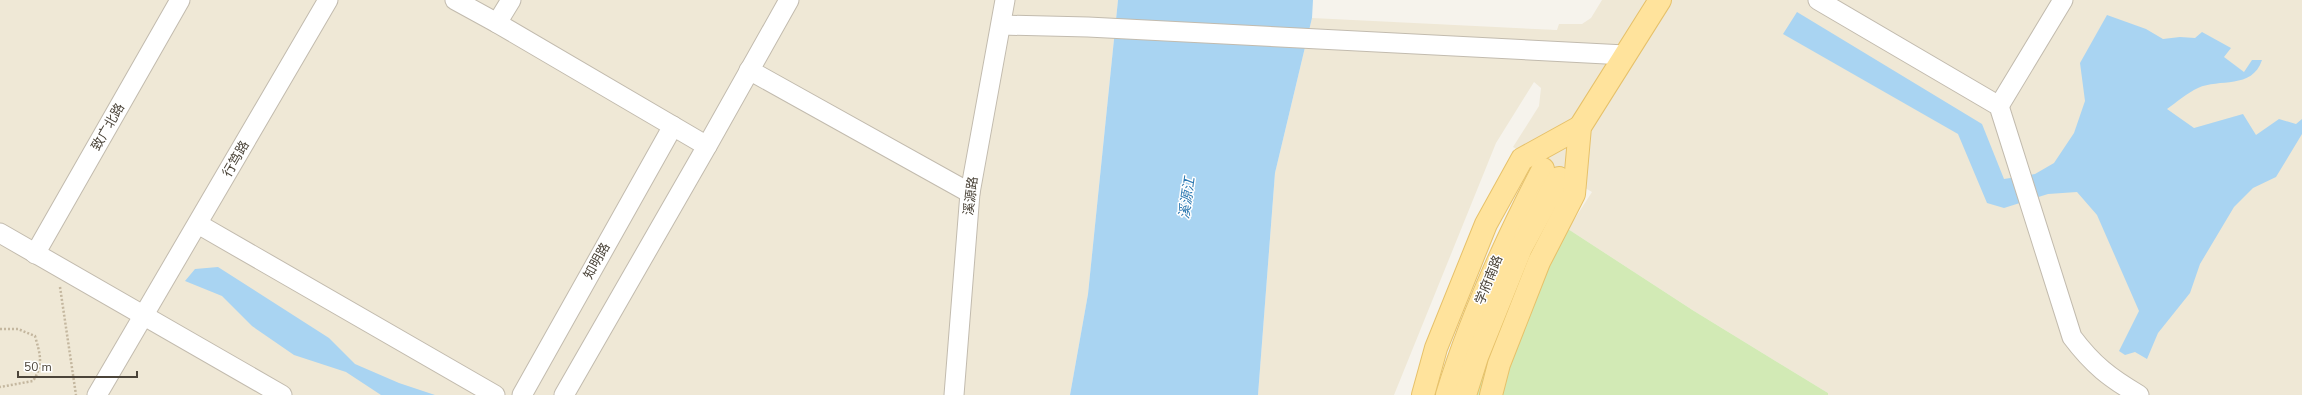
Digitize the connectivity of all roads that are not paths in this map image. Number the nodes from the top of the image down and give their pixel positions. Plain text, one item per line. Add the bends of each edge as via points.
1 (180, 0) edge
2 (328, 0) edge
3 (455, 0) edge
4 (510, 0) edge
5 (789, 0) edge
6 (1005, 0) edge
7 (1660, 0) edge
8 (1818, 0) edge
9 (2063, 0) edge
10 (497, 23) junction
11 (1001, 25) junction
12 (1626, 55) junction
13 (750, 70) junction
14 (1999, 106) junction
15 (673, 126) junction
16 (1580, 127) junction
17 (707, 146) junction
18 (970, 193) junction
19 (198, 224) junction
20 (0, 233) edge
21 (35, 254) junction
22 (143, 317) junction
23 (950, 394) edge
24 (97, 395) edge
25 (282, 395) edge
26 (495, 395) edge
27 (522, 395) edge
28 (564, 395) edge
29 (1423, 395) edge
30 (1447, 395) edge
31 (1465, 395) edge
32 (1490, 395) edge
33 (2139, 395) edge

1 - 21 street, 致广北路
2 - 19 street, 行笃路
3 - 10 street
4 - 10 street
5 - 13 street
6 - 11 street, 溪源路
7 - 12 main road
8 - 14 street
9 - 14 street
10 - 15 street
11 - 12 street via 1088,27
11 - 18 street, 溪源路
12 - 16 main road
13 - 17 street
13 - 18 street
14 - 33 street via 2072,337 2089,360 2114,380
15 - 17 street
15 - 27 street, 知明路
16 - 29 main road via 1522,160 1486,224 1436,348
16 - 32 main road via 1574,194 1539,262 1499,364
17 - 28 street
18 - 23 street, 溪源路
19 - 22 street, 行笃路
19 - 26 street
20 - 21 street
21 - 22 street
22 - 24 street, 行笃路
22 - 25 street
30 - 31 main road, 学府南路 via 1460,351 1504,243 1551,173 1476,357

